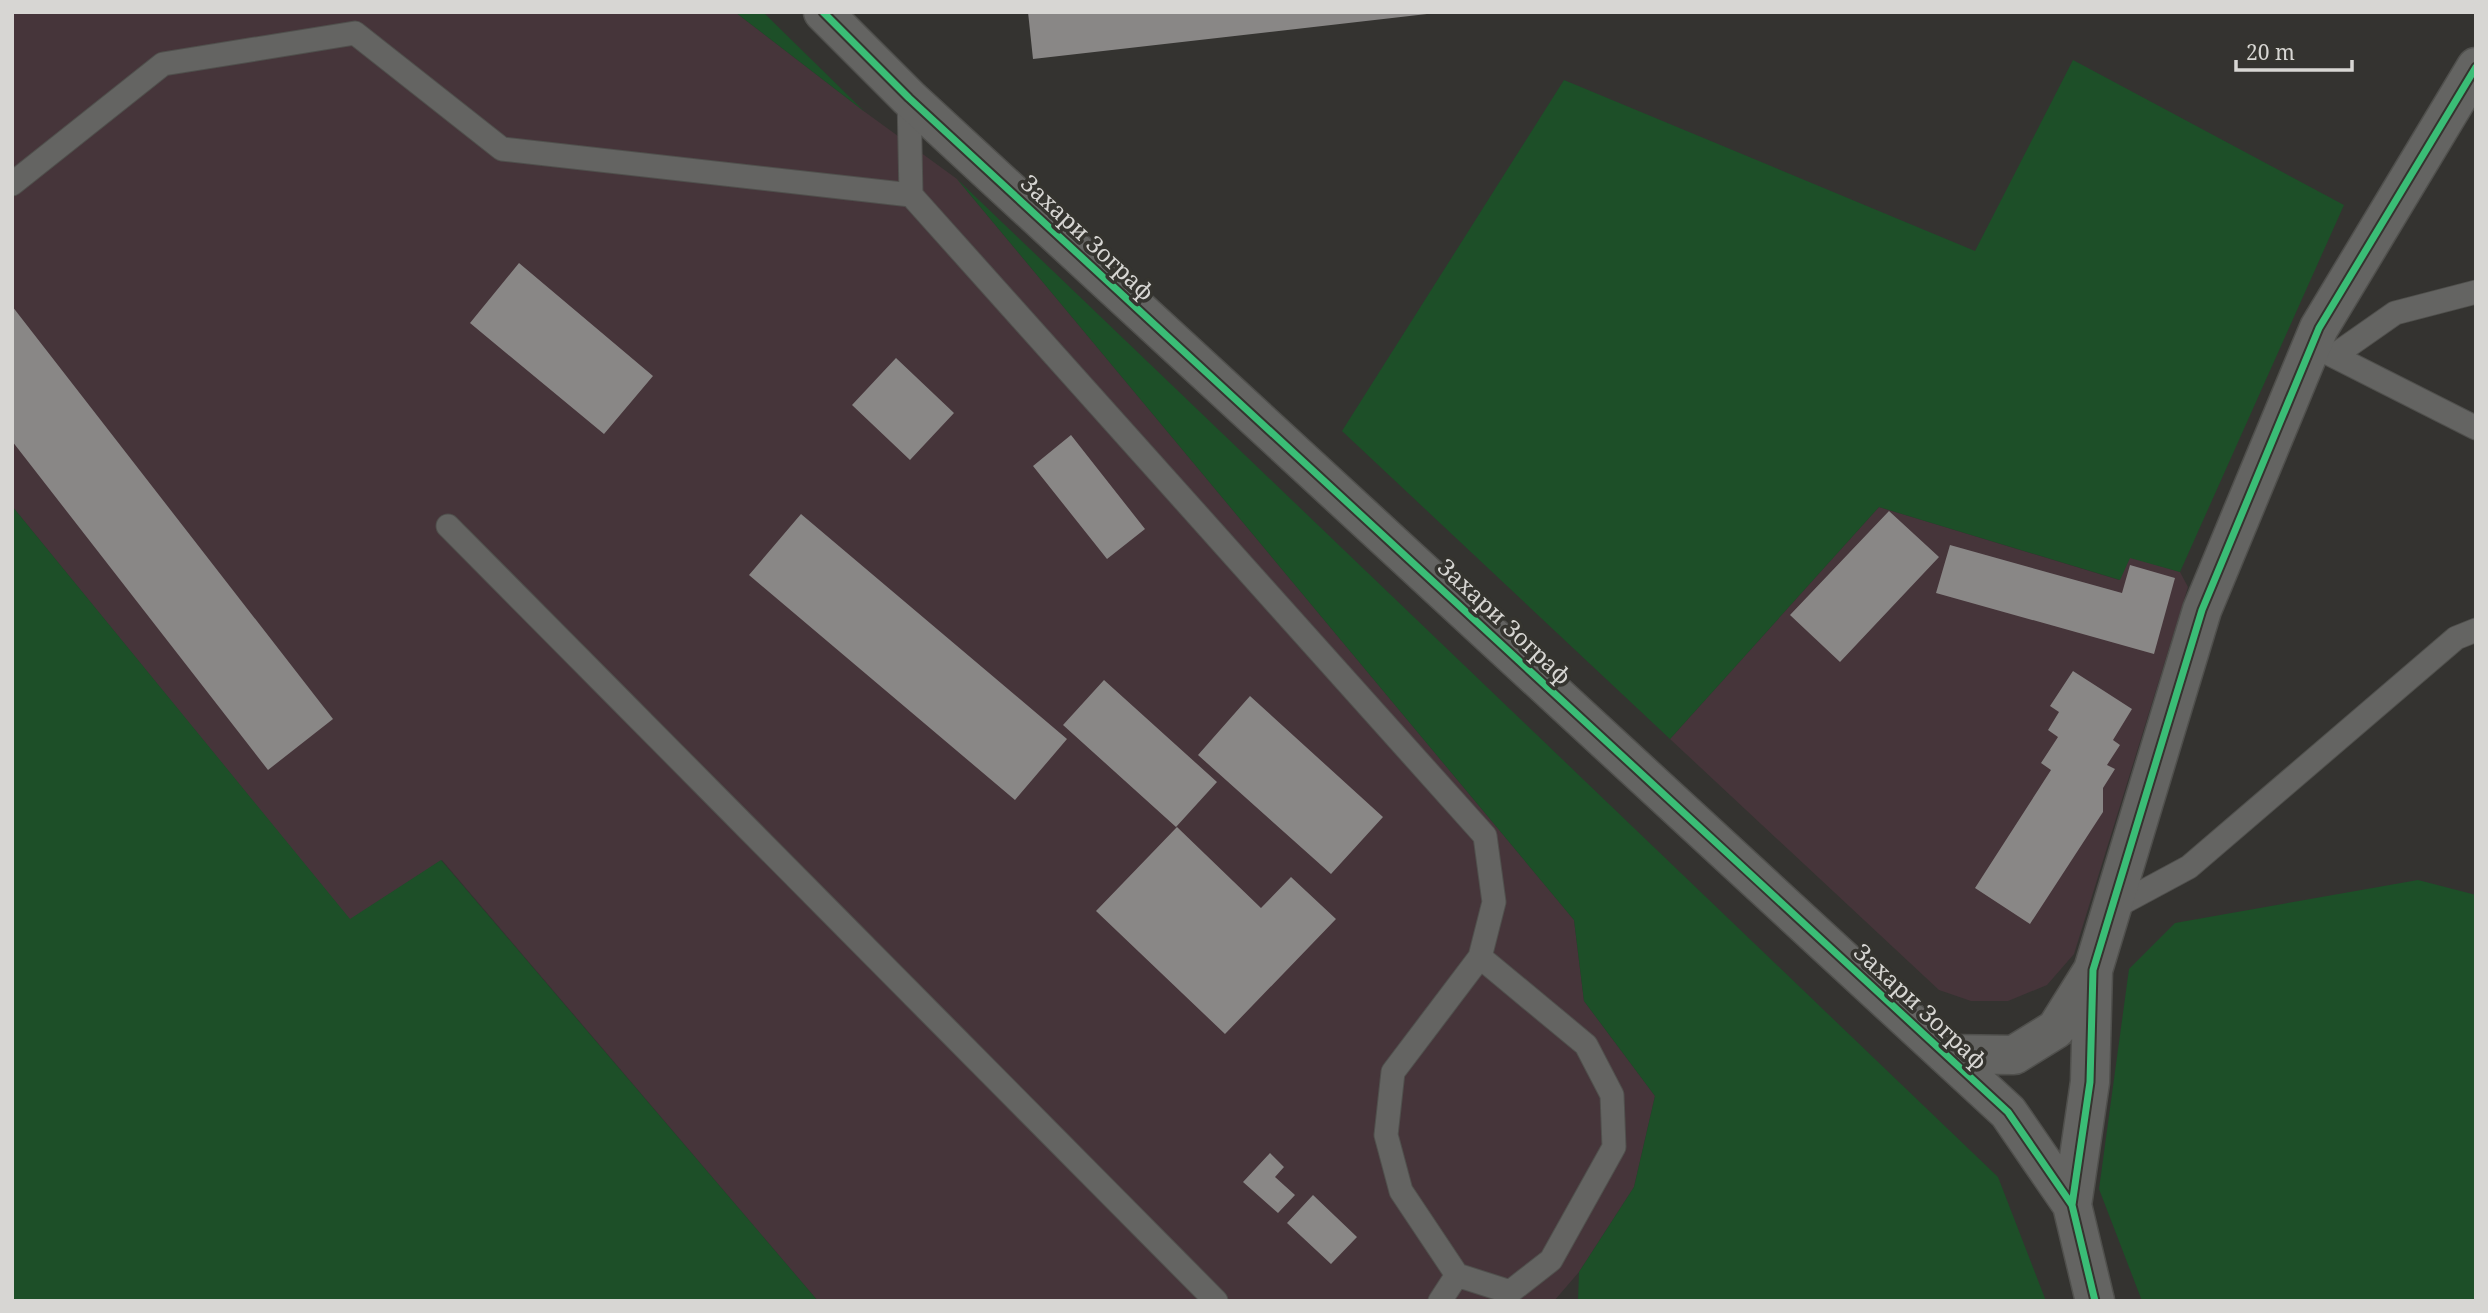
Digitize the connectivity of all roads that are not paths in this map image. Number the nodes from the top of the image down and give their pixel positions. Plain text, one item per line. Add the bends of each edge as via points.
1 (823, 12) edge
2 (2476, 67) edge
3 (909, 98) junction
4 (12, 184) edge
5 (911, 195) junction
6 (2476, 292) edge
7 (2323, 350) junction
8 (2476, 428) edge
9 (448, 526) dead end
10 (2476, 630) edge
11 (2111, 909) junction
12 (1480, 957) junction
13 (2093, 970) junction
14 (1945, 1054) junction
15 (2072, 1205) junction
16 (1457, 1275) junction
17 (1216, 1301) edge
18 (1440, 1301) edge
19 (2095, 1301) edge

1 - 3 street, Захари Зограф
2 - 7 street via 2319,328
3 - 5 lane
3 - 14 street, Захари Зограф
4 - 5 lane via 163,64 355,33 502,149
5 - 12 lane via 1485,836 1493,902
6 - 7 lane via 2395,313
7 - 8 lane
7 - 11 street via 2202,610
9 - 17 lane
10 - 11 lane via 2456,638 2189,867
11 - 13 street
12 - 16 lane via 1393,1072 1386,1135 1401,1191
12 - 16 lane via 1586,1045 1612,1095 1614,1147 1551,1260 1510,1292
13 - 14 street via 2056,1029 2014,1055
13 - 15 street via 2090,1082
14 - 15 street, Захари Зограф via 2008,1112
15 - 19 street, Захари Зограф
16 - 18 lane

